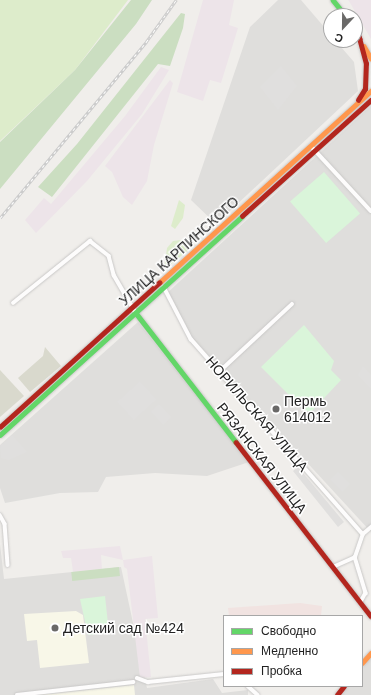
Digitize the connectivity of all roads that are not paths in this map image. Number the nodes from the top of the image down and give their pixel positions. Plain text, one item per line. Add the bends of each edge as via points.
1 (333, 0) edge
2 (340, 8) edge
3 (363, 44) edge
4 (362, 48) edge
5 (371, 58) edge
6 (371, 91) edge
7 (371, 100) edge
8 (352, 109) junction
9 (311, 146) junction
10 (315, 151) junction
11 (371, 211) edge
12 (239, 215) junction
13 (228, 226) junction
14 (164, 287) junction
15 (13, 303) dead end
16 (292, 304) dead end
17 (133, 308) junction
18 (136, 313) junction
19 (82, 353) junction
20 (87, 358) junction
21 (220, 371) junction
22 (0, 427) edge
23 (0, 435) edge
24 (0, 515) edge
25 (371, 527) edge
26 (363, 534) junction
27 (355, 557) junction
28 (8, 565) dead end
29 (333, 567) junction
30 (361, 602) junction
31 (371, 616) edge
32 (371, 653) edge
33 (363, 662) edge
34 (223, 674) edge
35 (137, 678) dead end
36 (133, 682) dead end
37 (249, 687) edge
38 (343, 687) edge
39 (17, 695) edge
40 (258, 695) edge
41 (336, 695) edge

1 - 2 main road
3 - 5 main road
4 - 8 main road via 366,64 365,90
6 - 8 main road, УЛИЦА КАРПИНСКОГО
7 - 10 main road, УЛИЦА КАРПИНСКОГО
8 - 9 main road, УЛИЦА КАРПИНСКОГО
9 - 10 street
9 - 12 main road, УЛИЦА КАРПИНСКОГО
10 - 11 street
10 - 12 main road, УЛИЦА КАРПИНСКОГО
12 - 13 main road, УЛИЦА КАРПИНСКОГО
13 - 14 main road, УЛИЦА КАРПИНСКОГО
13 - 17 main road, УЛИЦА КАРПИНСКОГО
14 - 18 main road, УЛИЦА КАРПИНСКОГО
14 - 21 street, НОРИЛЬСКАЯ УЛИЦА via 191,339
15 - 17 street via 90,241 109,256 114,275
16 - 21 street
17 - 18 street
17 - 19 main road, УЛИЦА КАРПИНСКОГО
18 - 20 main road, УЛИЦА КАРПИНСКОГО
18 - 29 main road, РЯЗАНСКАЯ УЛИЦА
19 - 20 main road via 88,353
19 - 22 main road, УЛИЦА КАРПИНСКОГО
20 - 23 main road, УЛИЦА КАРПИНСКОГО
21 - 26 street, НОРИЛЬСКАЯ УЛИЦА
24 - 28 street via 5,524
25 - 26 street
26 - 27 street
27 - 29 street
27 - 30 street via 366,593
29 - 30 main road, РЯЗАНСКАЯ УЛИЦА
30 - 31 main road, РЯЗАНСКАЯ УЛИЦА
32 - 33 main road
34 - 35 street via 148,682
36 - 39 street
37 - 40 street
38 - 41 main road

